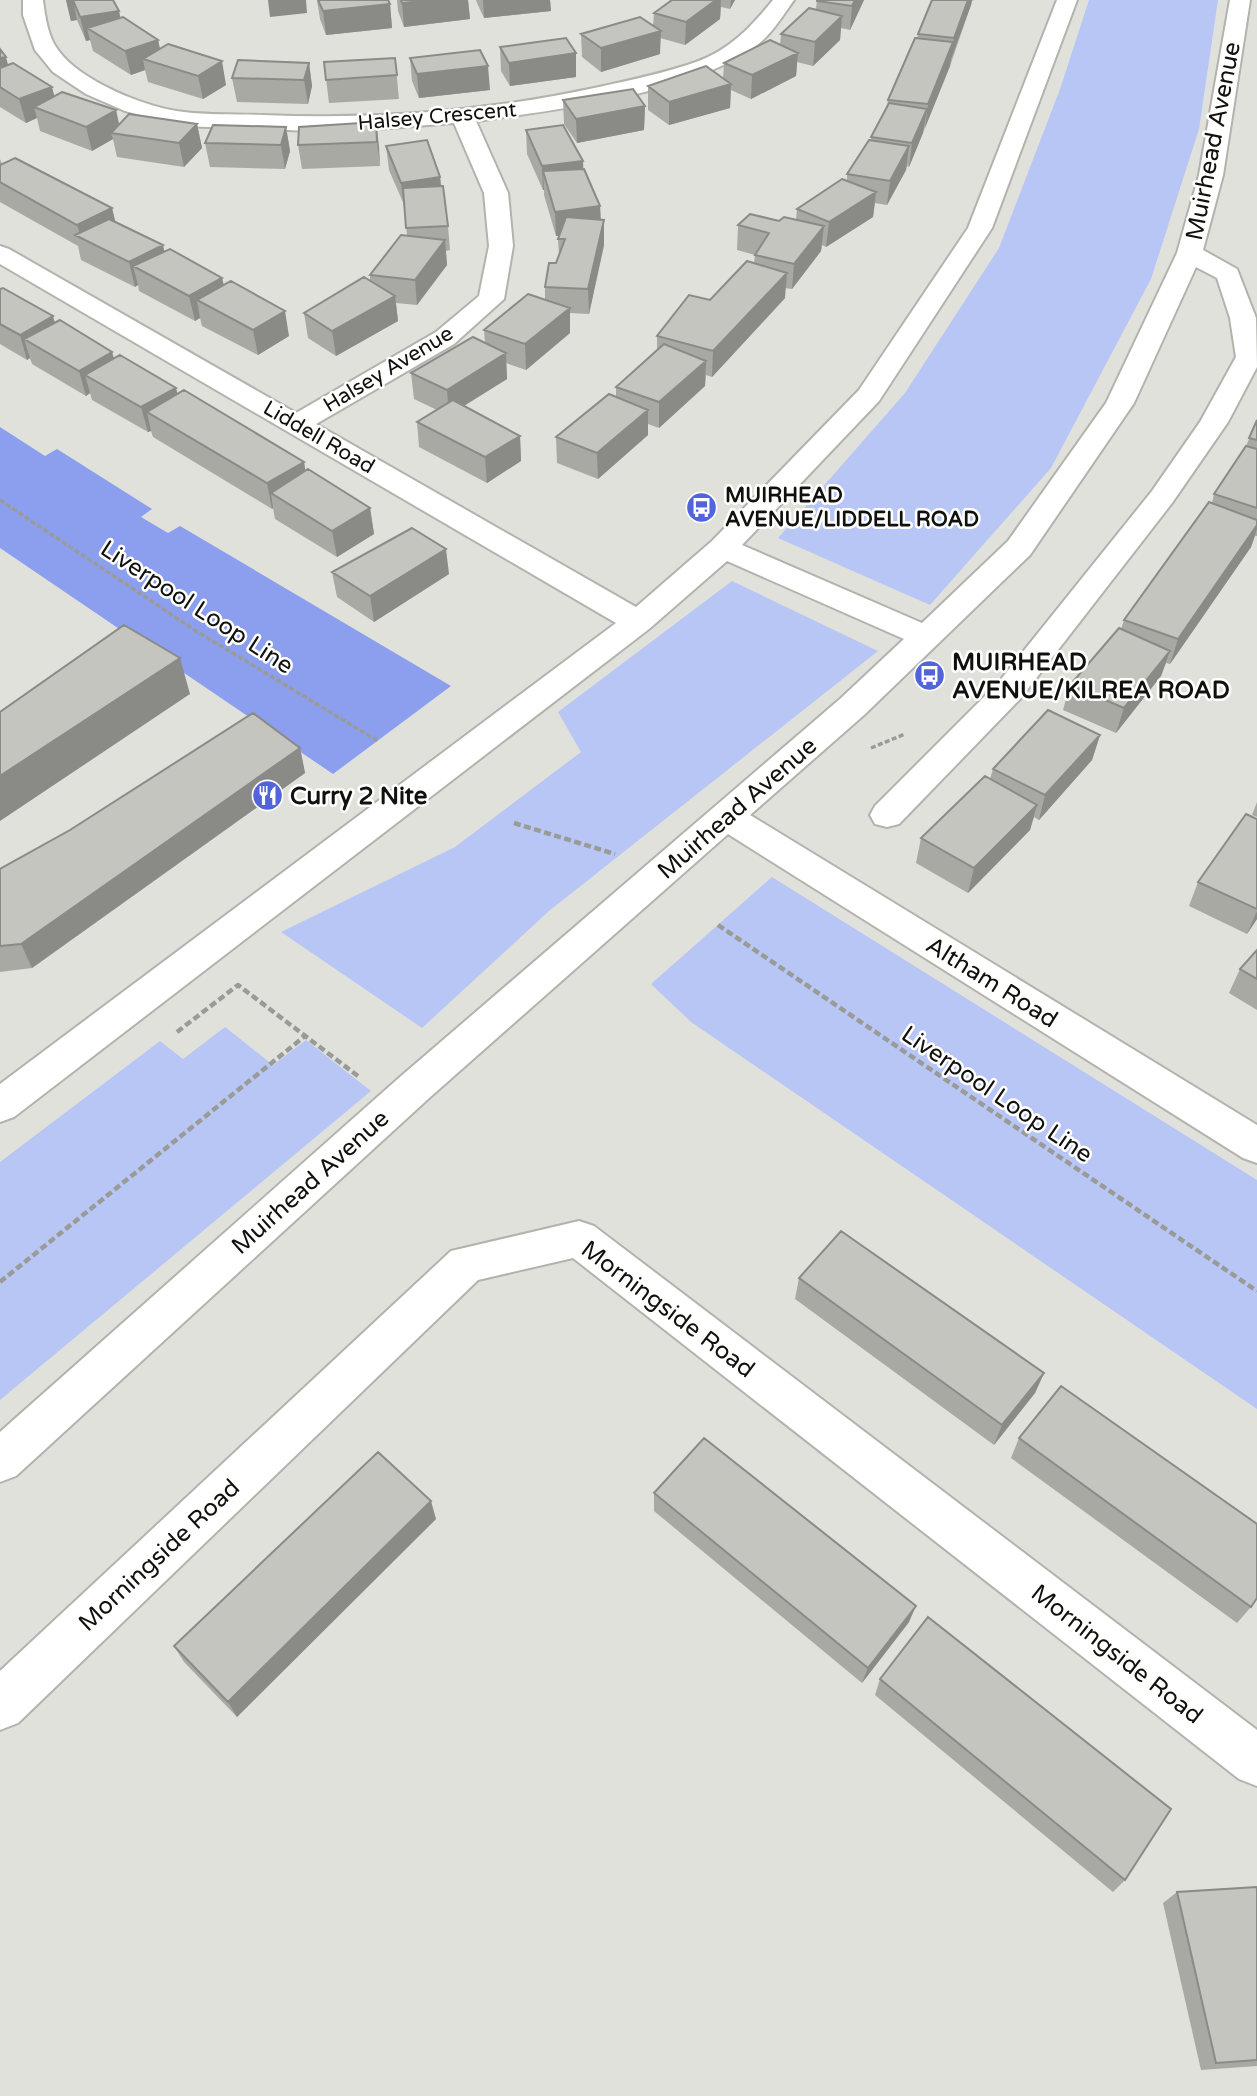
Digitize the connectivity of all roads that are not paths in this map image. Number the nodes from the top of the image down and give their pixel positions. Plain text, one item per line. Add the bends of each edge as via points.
1 (33, 0) edge
2 (784, 0) edge
3 (1067, 0) edge
4 (1240, 0) edge
5 (462, 116) junction
6 (1190, 253) junction
7 (0, 254) edge
8 (297, 424) junction
9 (723, 548) junction
10 (638, 622) junction
11 (927, 637) junction
12 (887, 815) dead end
13 (727, 817) junction
14 (0, 1106) edge
15 (1257, 1146) edge
16 (0, 1461) edge
17 (0, 1705) edge
18 (1257, 1761) edge

1 - 5 street, Halsey Crescent via 46,50 61,67 103,93 181,120 338,125
2 - 5 street, Halsey Crescent via 751,40 706,66 562,102
3 - 9 street via 980,228 869,395
4 - 6 street, Muirhead Avenue via 1210,175
5 - 8 street, Halsey Avenue via 496,193 501,246 491,299 444,338
6 - 11 street, Muirhead Avenue via 1120,402 1078,466 1018,548
6 - 12 street via 1228,274 1249,357 1163,497 1009,691
7 - 8 street, Liddell Road
8 - 10 street, Liddell Road
9 - 10 street
9 - 11 street
10 - 14 street
11 - 13 street, Muirhead Avenue
13 - 15 street, Altham Road
13 - 16 street, Muirhead Avenue via 405,1096
17 - 18 street, Morningside Road via 467,1264 579,1239

